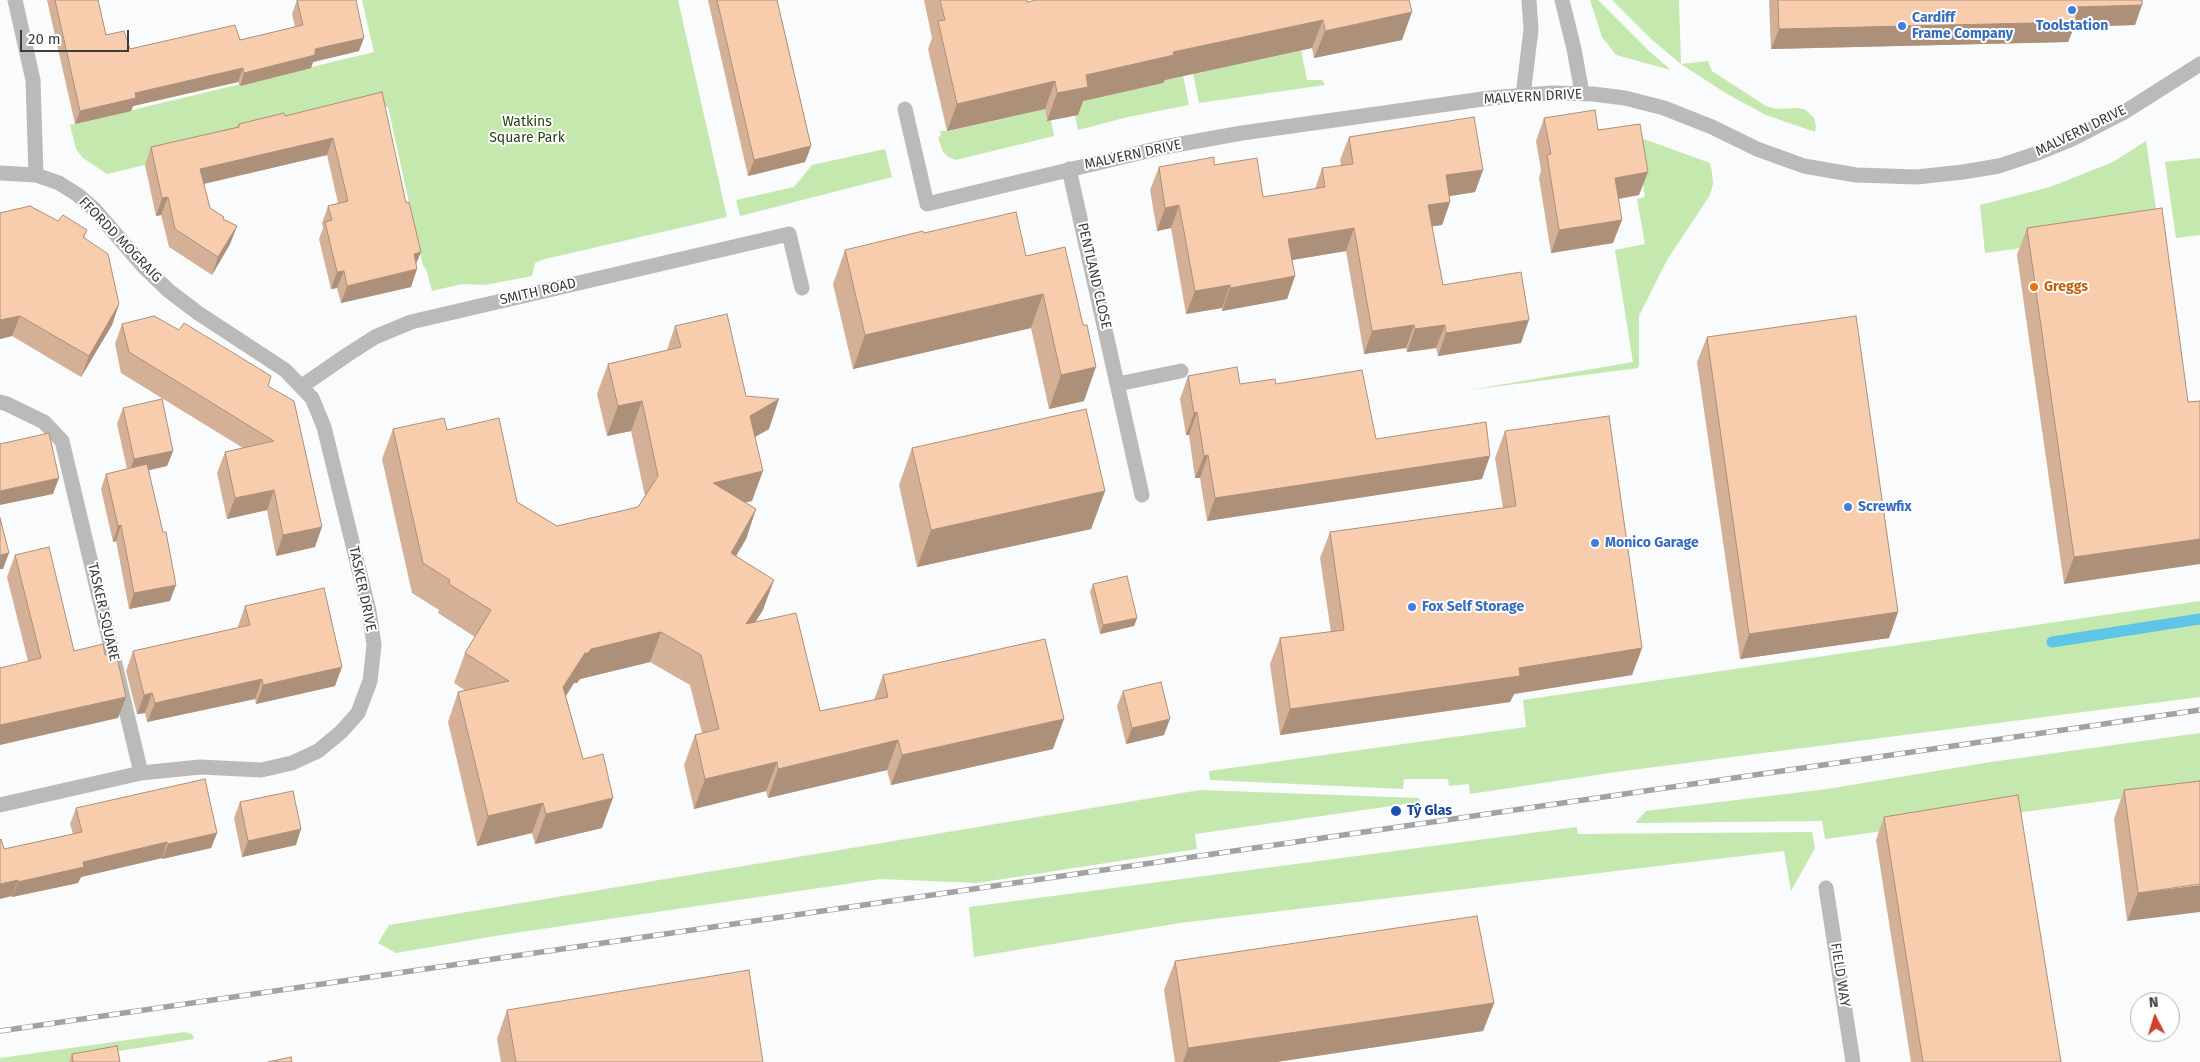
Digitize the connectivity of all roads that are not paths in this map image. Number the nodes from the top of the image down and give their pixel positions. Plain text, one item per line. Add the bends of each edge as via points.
1 (15, 0) edge
2 (1529, 0) edge
3 (1562, 0) edge
4 (2200, 64) edge
5 (1582, 94) junction
6 (1523, 95) junction
7 (905, 110) dead end
8 (1069, 169) junction
9 (0, 173) edge
10 (36, 174) junction
11 (802, 288) dead end
12 (1181, 370) dead end
13 (1118, 384) junction
14 (302, 386) junction
15 (0, 402) edge
16 (1142, 494) dead end
17 (141, 773) junction
18 (0, 805) edge
19 (1826, 888) dead end
20 (1853, 1062) edge

1 - 10 street via 33,80
2 - 6 street via 1531,30
3 - 5 street
4 - 5 street, MALVERN DRIVE via 2126,110 2072,139 2035,154 1999,166 1917,177 1856,175 1804,166 1757,150 1664,108 1625,98
5 - 6 street, MALVERN DRIVE
6 - 8 street, MALVERN DRIVE via 1242,133
7 - 8 street, MALVERN DRIVE via 927,204
8 - 13 street, PENTLAND CLOSE
9 - 10 street, FFORDD MOGRAIG
10 - 14 street, FFORDD MOGRAIG via 78,195 169,291 264,355
11 - 14 street, SMITH ROAD via 789,234 412,322 375,337
12 - 13 street
13 - 16 street, PENTLAND CLOSE
14 - 17 street, TASKER DRIVE via 312,398 324,427 369,611 374,645 370,681 358,713 318,751 292,763 261,770 200,767
15 - 17 street, TASKER SQUARE via 44,422 62,441
17 - 18 street
19 - 20 street, FIELD WAY

